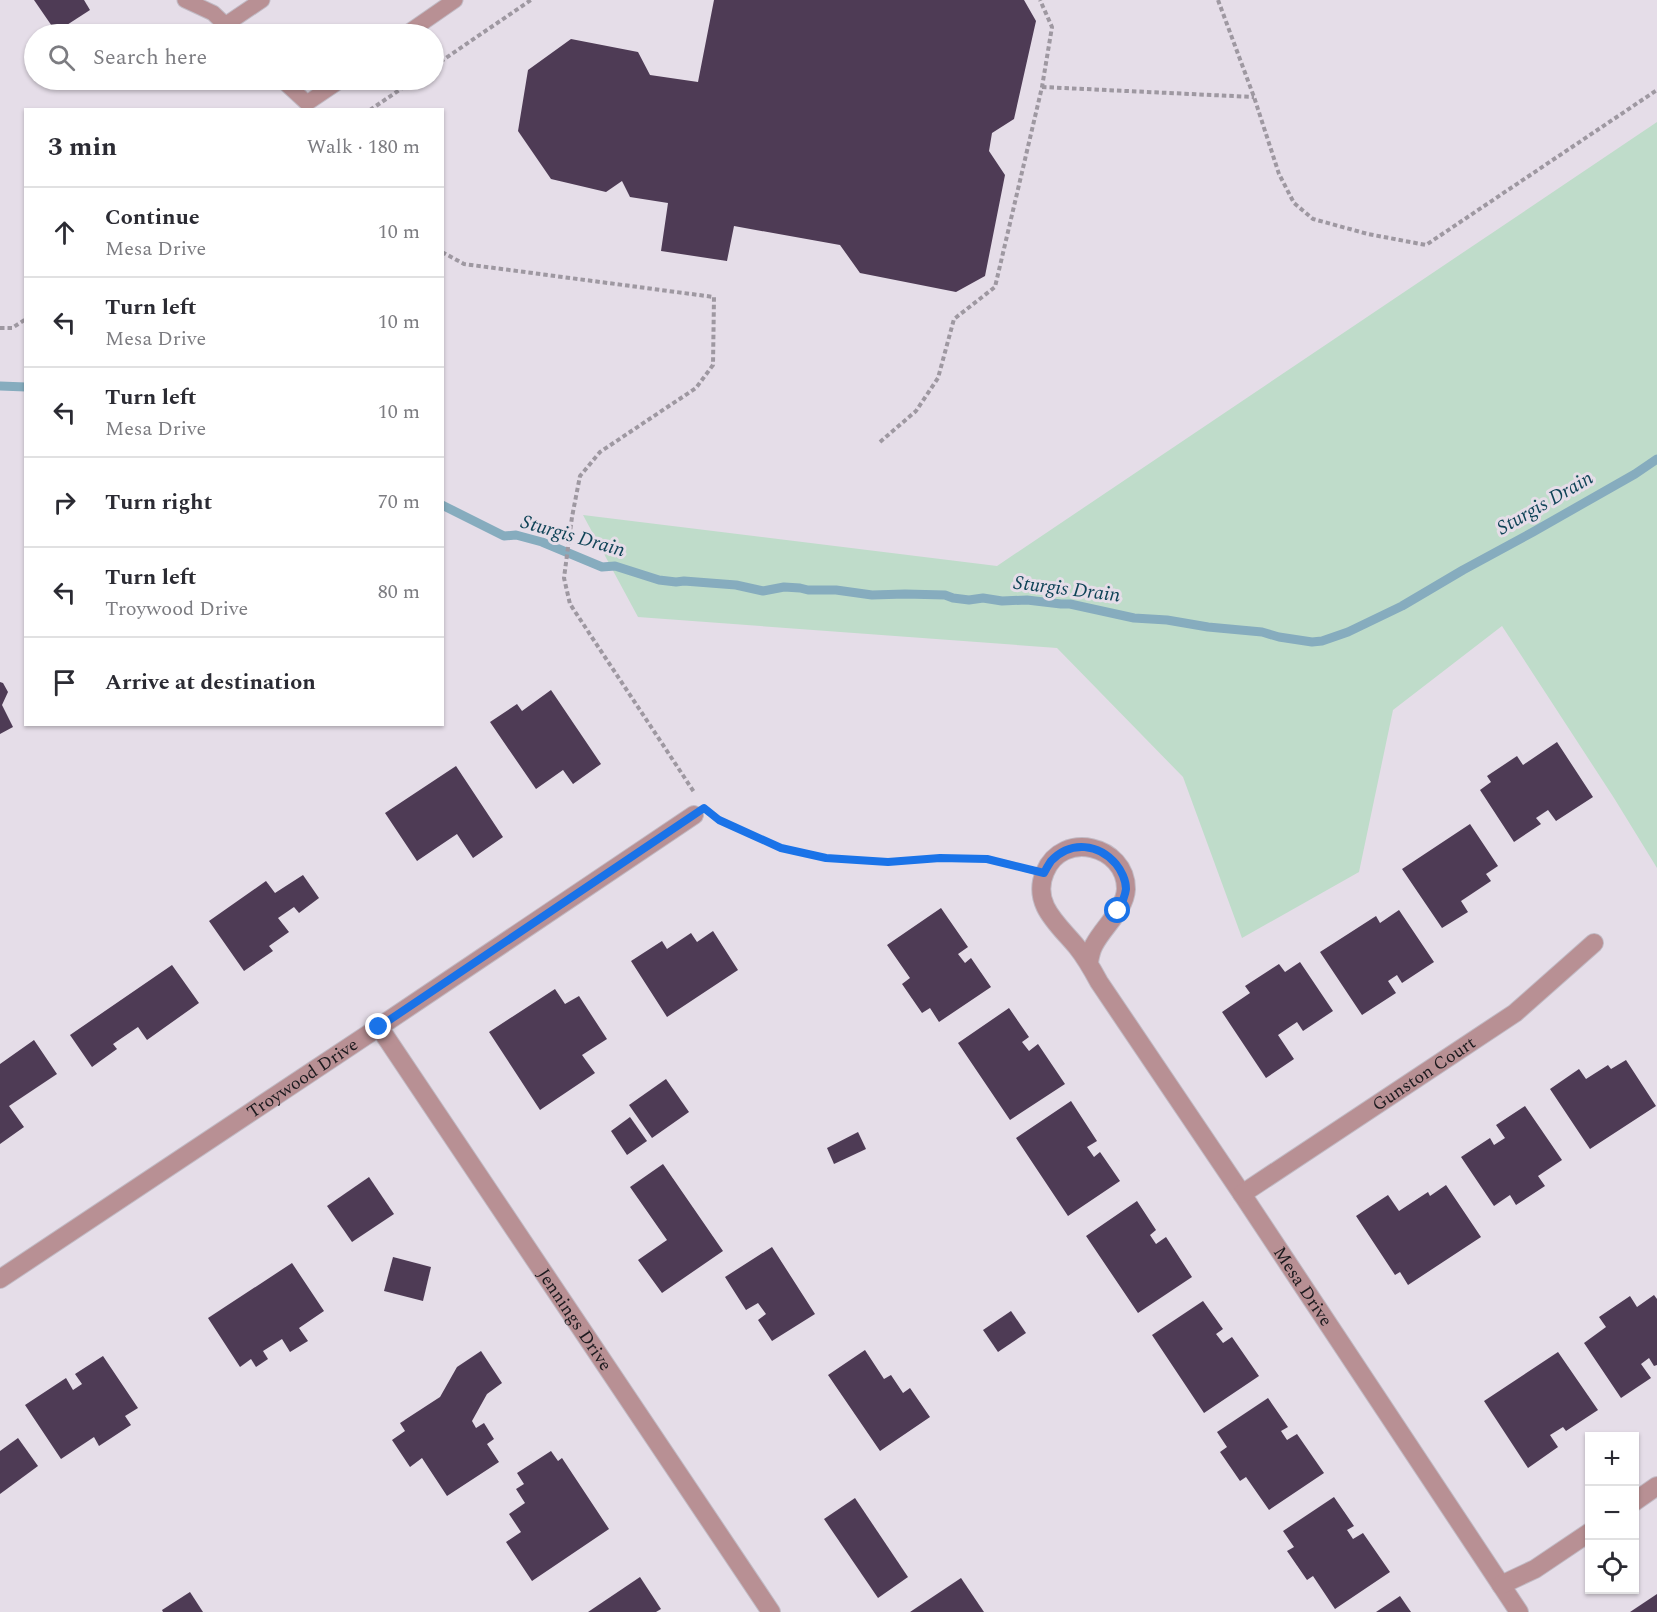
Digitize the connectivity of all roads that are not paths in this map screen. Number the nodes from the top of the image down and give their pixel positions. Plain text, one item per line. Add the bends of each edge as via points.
1 (185, 0) edge
2 (262, 0) edge
3 (455, 0) edge
4 (224, 24) edge
5 (236, 24) edge
6 (420, 24) edge
7 (292, 90) edge
8 (327, 90) edge
9 (699, 812) road end
10 (1594, 943) dead end
11 (1089, 962) junction
12 (379, 1027) junction
13 (1242, 1194) junction
14 (0, 1279) edge
15 (1657, 1486) edge
16 (1639, 1499) edge
17 (1585, 1535) edge
18 (1501, 1585) junction
19 (771, 1612) edge
20 (1519, 1612) edge

1 - 4 lane via 213,13
2 - 5 lane
3 - 6 lane
7 - 8 lane via 307,104
9 - 12 street, Troywood Drive
10 - 13 street, Gunston Court via 1515,1013
11 - 11 street, Mesa Drive via 1093,946 1118,911 1126,891 1119,868 1108,855 1080,846 1052,860 1044,873 1041,895 1048,913
11 - 13 street, Mesa Drive
12 - 14 street, Troywood Drive
12 - 19 street, Jennings Drive
13 - 18 street, Mesa Drive
15 - 16 street
17 - 18 street via 1535,1569
18 - 20 street, Mesa Drive

